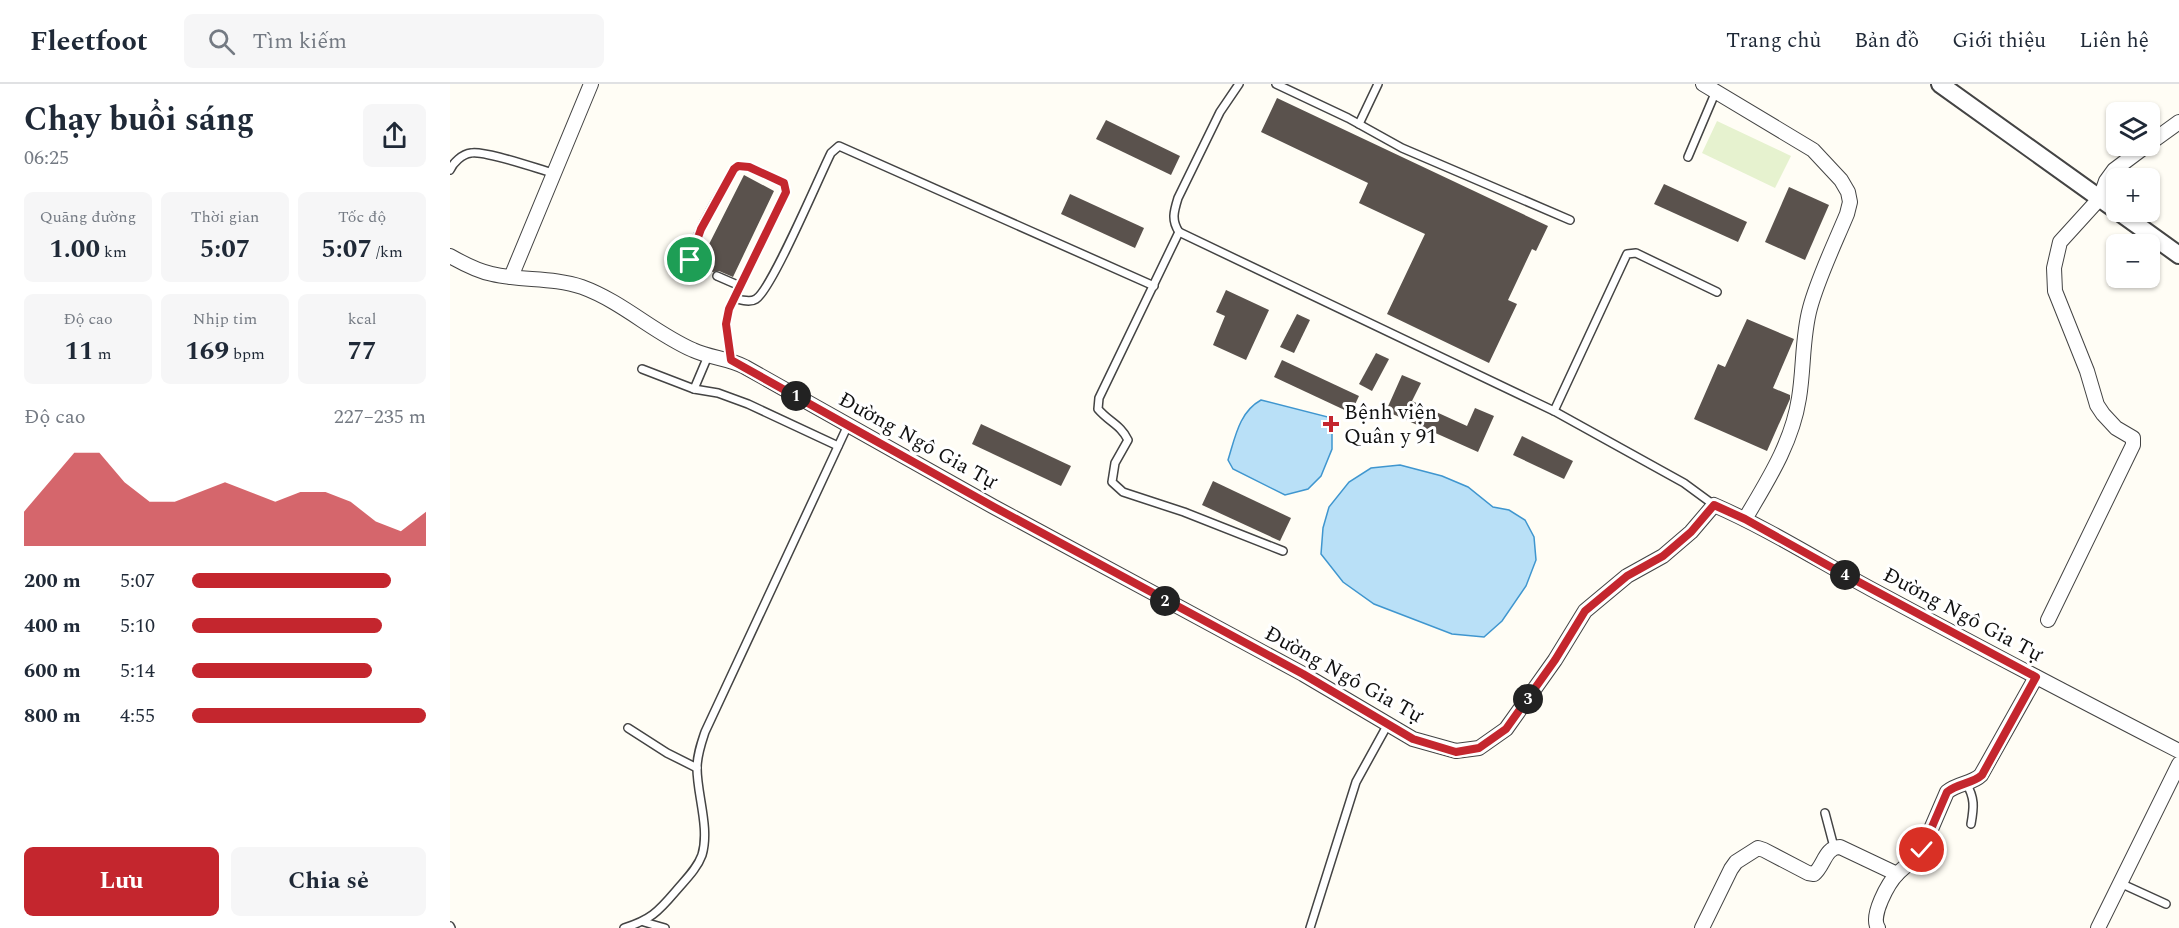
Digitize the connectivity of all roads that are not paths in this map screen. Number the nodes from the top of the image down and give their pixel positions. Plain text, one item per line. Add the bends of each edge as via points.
1 (591, 84) edge
2 (1239, 84) edge
3 (1276, 84) edge
4 (1378, 84) edge
5 (1703, 84) edge
6 (1940, 84) edge
7 (1716, 91) junction
8 (2179, 122) edge
9 (1359, 124) junction
10 (2160, 136) edge
11 (2133, 156) edge
12 (1688, 157) dead end
13 (450, 170) edge
14 (554, 173) junction
15 (2100, 198) junction
16 (2106, 202) edge
17 (1570, 220) dead end
18 (2133, 222) edge
19 (1179, 232) junction
20 (2179, 255) edge
21 (450, 256) edge
22 (698, 267) dead end
23 (717, 276) dead end
24 (512, 277) junction
25 (740, 286) junction
26 (1154, 286) junction
27 (1717, 292) dead end
28 (734, 298) junction
29 (708, 356) junction
30 (731, 360) junction
31 (642, 369) dead end
32 (694, 389) junction
33 (1554, 411) junction
34 (848, 425) junction
35 (838, 446) junction
36 (1714, 505) junction
37 (1745, 519) junction
38 (1283, 551) dead end
39 (2048, 620) dead end
40 (2036, 677) junction
41 (1388, 724) junction
42 (628, 728) dead end
43 (2179, 751) edge
44 (2179, 764) edge
45 (697, 768) junction
46 (1966, 783) junction
47 (1825, 813) dead end
48 (1971, 824) dead end
49 (1834, 847) junction
50 (1897, 873) junction
51 (2120, 883) junction
52 (2166, 904) dead end
53 (644, 921) junction
54 (624, 928) edge
55 (665, 928) edge
56 (1310, 928) edge
57 (1702, 928) edge
58 (1878, 928) edge
59 (2098, 928) edge

1 - 14 street
2 - 19 lane via 1220,112 1178,198 1173,213
3 - 9 lane
4 - 9 lane
5 - 7 street
6 - 15 street
7 - 12 lane
7 - 37 street via 1813,150 1840,180 1850,202 1810,305 1804,364 1790,432 1780,461
8 - 10 street
9 - 17 lane via 1402,148
11 - 15 street via 2114,170
13 - 14 lane via 453,162 471,152
14 - 24 street
15 - 16 street
15 - 39 street via 2060,242 2054,268 2055,291 2097,405 2116,428 2133,438 2133,445
18 - 20 street
19 - 26 lane
19 - 33 lane
21 - 24 street, Đường Ngô Gia Tự via 475,269
22 - 25 lane via 690,260 701,229 734,169 749,167 784,183 786,192
23 - 25 lane
24 - 29 street, Đường Ngô Gia Tự via 555,280 582,287
25 - 28 lane
26 - 28 lane via 839,146 831,153 762,293 748,301
26 - 38 lane via 1099,398 1098,409 1123,430 1128,440 1115,464 1112,482 1123,492
27 - 33 lane via 1636,254 1627,254
28 - 30 lane via 726,324
29 - 30 street, Đường Ngô Gia Tự
29 - 32 lane
30 - 34 street, Đường Ngô Gia Tự
31 - 32 lane
32 - 35 lane via 748,404
33 - 36 lane via 1684,483
34 - 35 lane
34 - 41 street, Đường Ngô Gia Tự
35 - 45 lane via 705,732
36 - 37 street, Đường Ngô Gia Tự
36 - 41 street, Đường Ngô Gia Tự via 1663,556 1627,576 1585,611 1506,729 1479,748 1456,752 1413,739
37 - 40 street, Đường Ngô Gia Tự
40 - 43 street, Đường Ngô Gia Tự
40 - 46 street via 1982,775
41 - 56 lane via 1356,782
42 - 45 lane
44 - 51 street
45 - 53 lane via 702,854 669,899
46 - 48 lane via 1975,805
46 - 50 street via 1947,792 1922,850
47 - 49 lane
49 - 50 street
49 - 57 street via 1814,874 1764,850 1752,851 1731,869
50 - 58 street via 1885,890 1875,918
51 - 52 lane
51 - 59 street
53 - 54 lane
53 - 55 lane

